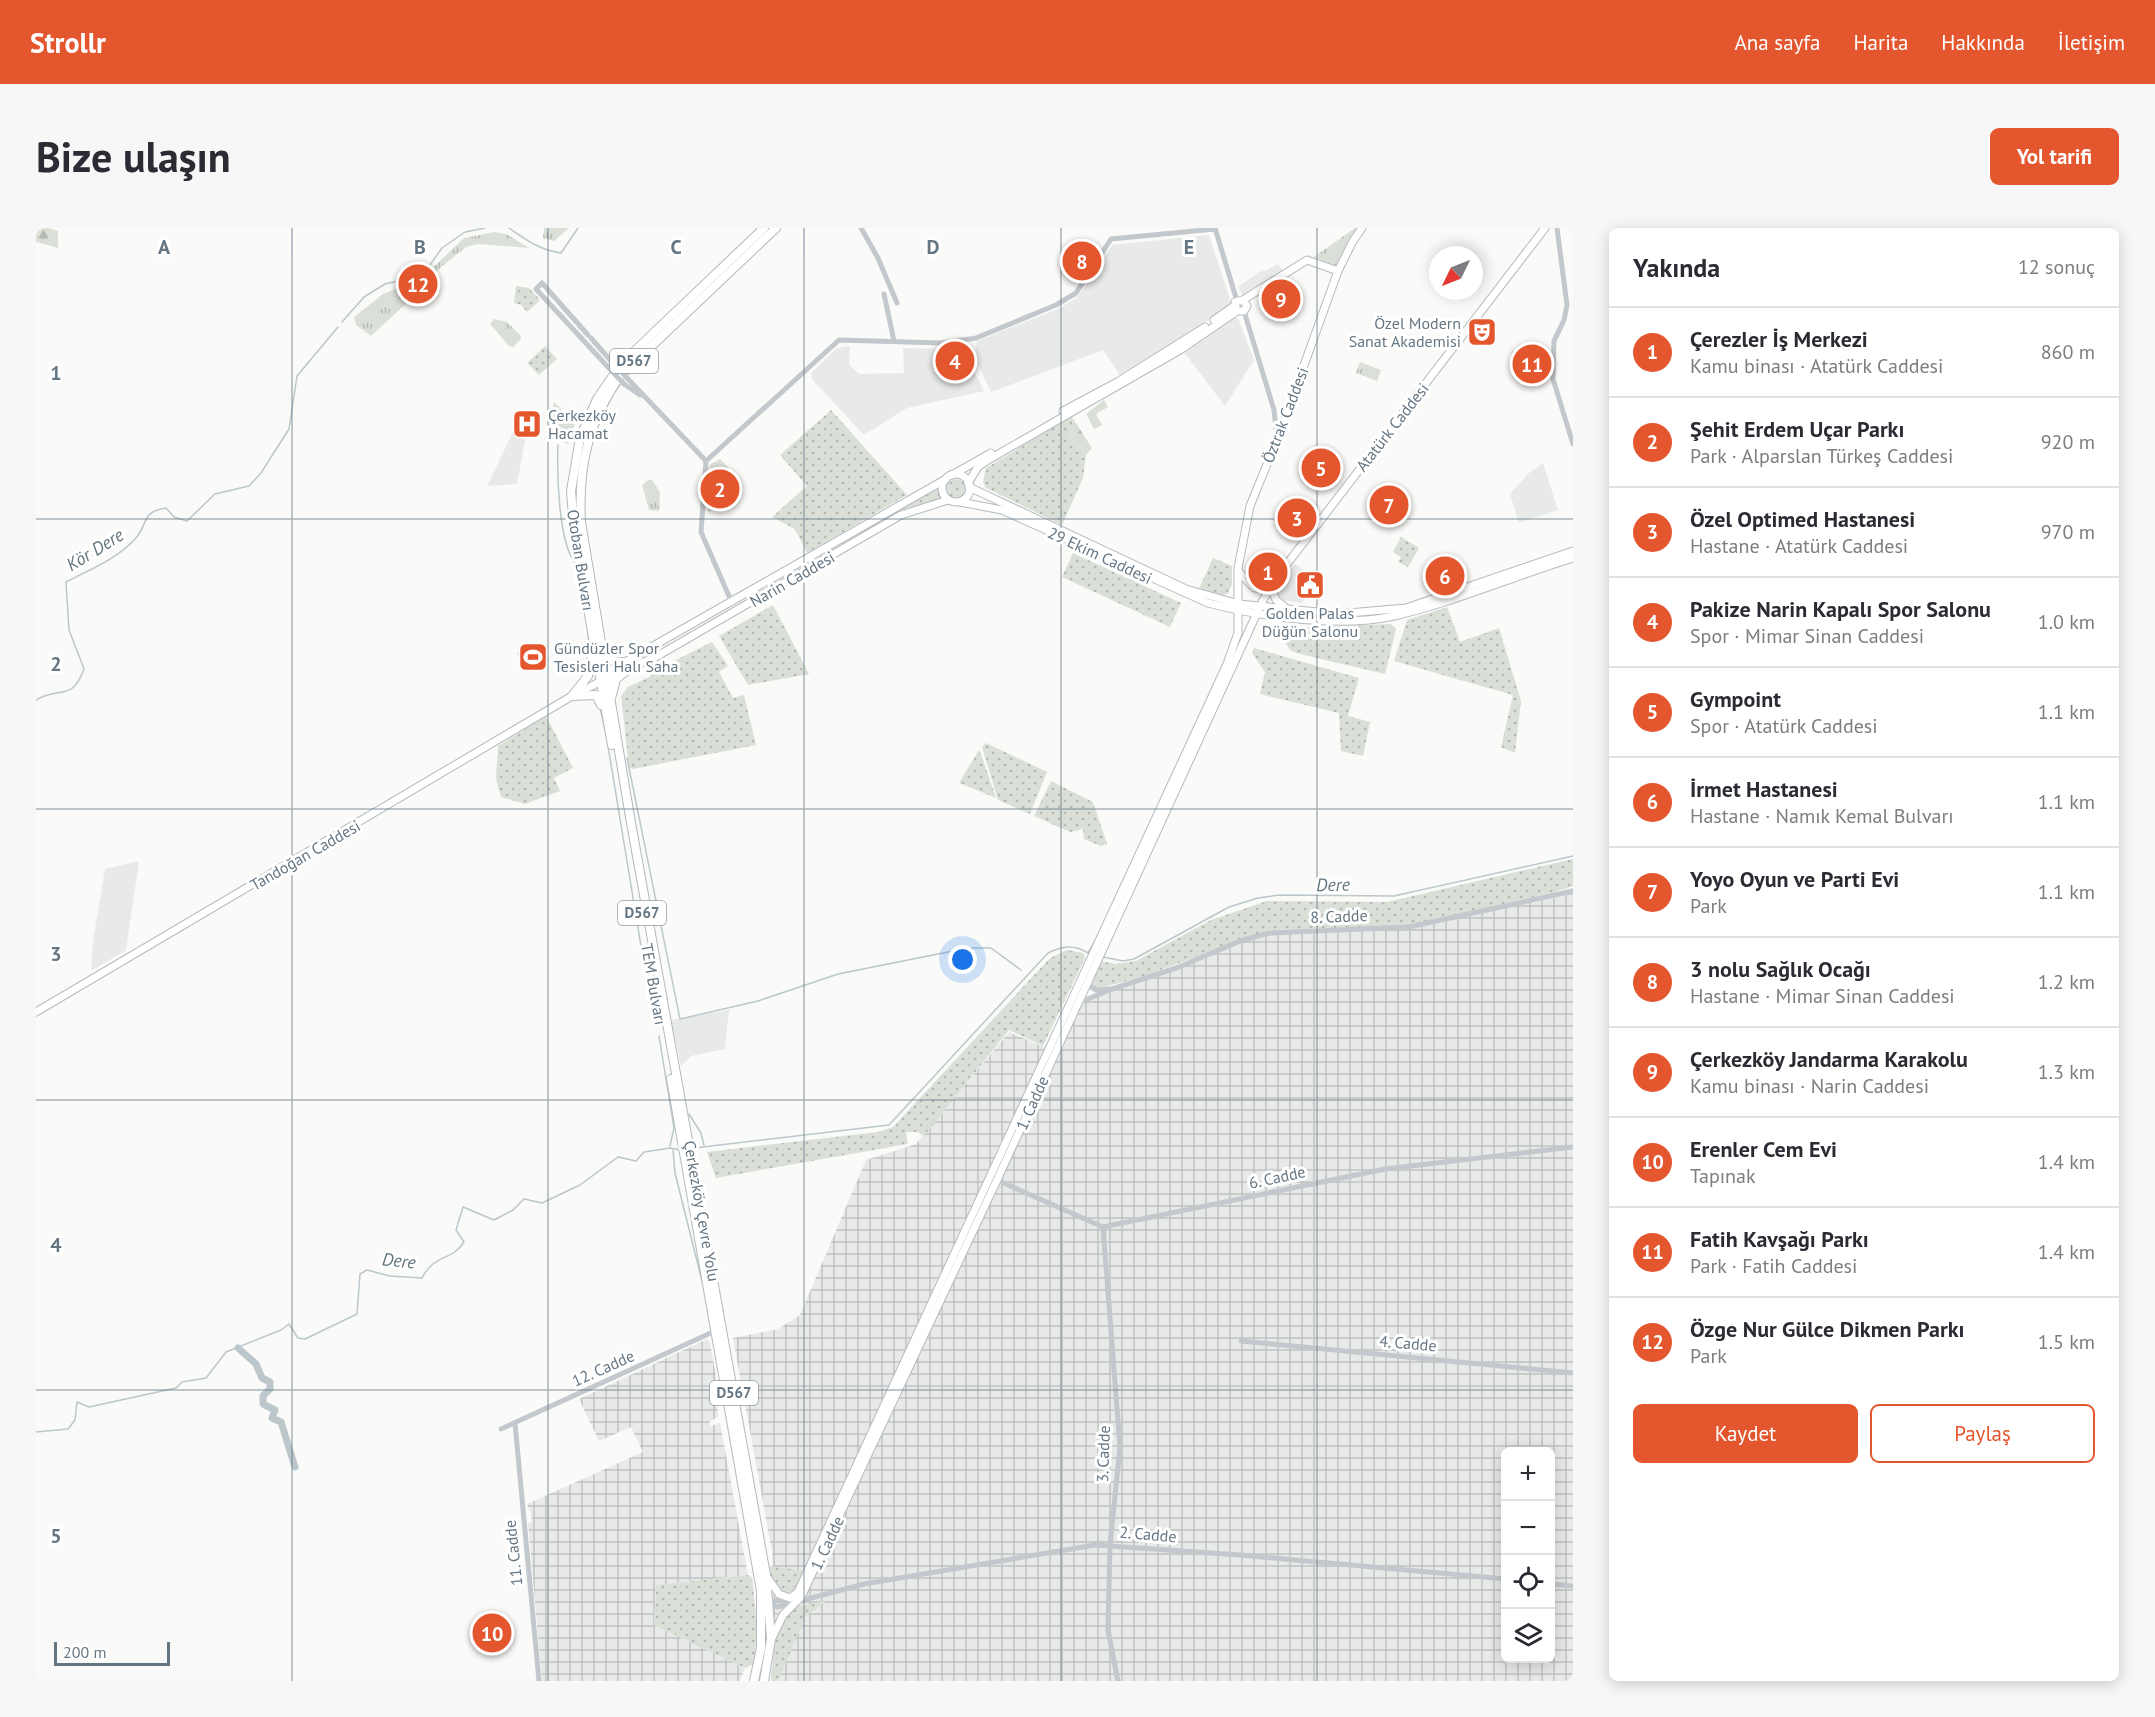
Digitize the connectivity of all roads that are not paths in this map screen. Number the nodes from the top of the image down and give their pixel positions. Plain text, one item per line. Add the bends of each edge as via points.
1 (764, 228) edge
2 (776, 228) edge
3 (863, 228) edge
4 (1362, 228) edge
5 (1545, 228) edge
6 (1557, 228) edge
7 (1215, 229) edge
8 (875, 249) junction
9 (1338, 272) junction
10 (884, 294) dead end
11 (1240, 306) junction
12 (894, 341) junction
13 (609, 364) junction
14 (1277, 440) junction
15 (1573, 444) edge
16 (706, 460) junction
17 (949, 477) junction
18 (969, 485) junction
19 (948, 500) junction
20 (960, 502) junction
21 (1573, 551) edge
22 (1573, 558) edge
23 (1239, 572) junction
24 (1277, 577) junction
25 (1238, 584) junction
26 (1271, 587) junction
27 (732, 603) junction
28 (1223, 604) junction
29 (1239, 607) junction
30 (1258, 609) junction
31 (1288, 609) junction
32 (1394, 612) junction
33 (1274, 615) junction
34 (1337, 617) junction
35 (591, 625) junction
36 (1238, 628) junction
37 (1250, 628) junction
38 (603, 648) junction
39 (646, 653) junction
40 (650, 660) junction
41 (627, 666) junction
42 (603, 678) junction
43 (572, 696) junction
44 (612, 714) junction
45 (608, 725) junction
46 (1573, 891) edge
47 (1099, 947) junction
48 (1094, 958) junction
49 (1089, 978) junction
50 (1112, 989) junction
51 (1077, 1004) junction
52 (36, 1012) edge
53 (686, 1143) junction
54 (1573, 1147) edge
55 (692, 1177) junction
56 (997, 1179) junction
57 (1103, 1227) junction
58 (716, 1331) junction
59 (1241, 1341) dead end
60 (1573, 1373) edge
61 (515, 1423) junction
62 (501, 1429) dead end
63 (1110, 1545) junction
64 (766, 1575) junction
65 (1501, 1579) edge
66 (1555, 1584) edge
67 (1573, 1586) edge
68 (803, 1597) junction
69 (792, 1601) junction
70 (767, 1608) junction
71 (771, 1639) junction
72 (539, 1681) edge
73 (754, 1681) edge
74 (764, 1681) edge
75 (1118, 1681) edge

1 - 35 highway, Otoban Bulvarı / D567 via 640,344 605,385 588,416 574,460 572,491 574,529
2 - 38 highway, Otoban Bulvarı / D567 via 631,363 596,415 585,448 579,493
3 - 8 street
4 - 9 main road, Öztrak Caddesi
5 - 24 main road, Atatürk Caddesi
6 - 15 street via 1567,305 1554,341 1551,380
7 - 11 street
7 - 12 street via 1111,239 1078,292 1056,305 961,342
8 - 8 street via 897,303
9 - 11 main road via 1307,260
9 - 14 main road, Öztrak Caddesi
10 - 12 street
11 - 14 street via 1274,410
11 - 17 main road, Narin Caddesi
11 - 18 main road via 1180,350 988,460 978,467
12 - 16 street via 839,340
13 - 13 street via 590,336 542,283 536,289
13 - 16 street, bridge
14 - 23 main road, Öztrak Caddesi via 1250,506
16 - 27 street via 701,532
17 - 18 main road via 960,475
17 - 19 main road via 942,490
17 - 27 main road, Narin Caddesi
18 - 20 main road via 968,494
18 - 28 main road, 29 Ekim Caddesi
19 - 20 main road
19 - 40 main road, Narin Caddesi via 901,515
20 - 28 main road, 29 Ekim Caddesi via 1002,510 1190,597
21 - 32 main road
22 - 32 main road
23 - 24 main road via 1257,589
23 - 25 main road, Öztrak Caddesi
24 - 26 main road, Atatürk Caddesi
25 - 28 main road via 1233,597
25 - 29 main road, Öztrak Caddesi
26 - 30 main road, Atatürk Caddesi
26 - 31 main road via 1276,600
27 - 39 main road, Narin Caddesi
28 - 29 main road, 29 Ekim Caddesi
28 - 36 main road
29 - 30 main road, 29 Ekim Caddesi
29 - 36 main road, 1. Cadde
30 - 31 main road
30 - 33 main road
30 - 37 main road, 1. Cadde
31 - 34 main road
32 - 34 main road
33 - 34 main road
33 - 37 main road via 1259,619
35 - 42 highway, Otoban Bulvarı / D567
35 - 43 highway via 592,664
36 - 47 main road, 1. Cadde via 1227,664
37 - 47 main road, 1. Cadde
38 - 41 highway via 610,660
38 - 42 highway, Otoban Bulvarı / D567
39 - 40 street
39 - 41 main road, Narin Caddesi
40 - 41 main road, Narin Caddesi
41 - 42 main road, Tandoğan Caddesi
41 - 44 highway via 616,679
42 - 43 main road, Tandoğan Caddesi
42 - 44 highway, D567
42 - 45 highway, TEM Bulvarı / D567
43 - 45 highway via 596,695
43 - 52 main road, Tandoğan Caddesi
44 - 53 highway, Çerkezköy Çevre Yolu / D567
45 - 53 highway, TEM Bulvarı / D567
46 - 50 street, 8. Cadde via 1408,927 1269,933
47 - 48 main road, 1. Cadde
48 - 49 main road, 1. Cadde
48 - 68 main road, 1. Cadde
49 - 50 street via 1096,990
49 - 51 main road, 1. Cadde
50 - 51 street, 8. Cadde
51 - 56 main road, 1. Cadde
53 - 55 highway, Çerkezköy Çevre Yolu / D567
54 - 57 street, 6. Cadde via 1385,1169
55 - 58 highway, Çerkezköy Çevre Yolu / D567
55 - 64 highway, Çerkezköy Çevre Yolu / D567
56 - 57 street
56 - 68 main road, 1. Cadde
57 - 63 street, 3. Cadde via 1120,1447
58 - 61 street, 12. Cadde
58 - 70 highway, D567
59 - 60 street, 4. Cadde
61 - 62 street, 12. Cadde
61 - 72 street, 11. Cadde
63 - 65 street, 2. Cadde
63 - 68 street, 2. Cadde via 913,1575
63 - 75 street, 3. Cadde via 1108,1630
64 - 69 main road via 779,1594
64 - 70 highway, Çerkezköy Çevre Yolu / D567
66 - 67 street
68 - 69 main road
69 - 70 street
69 - 71 main road
70 - 71 highway, D567
70 - 73 highway, D567
71 - 74 highway, D567

